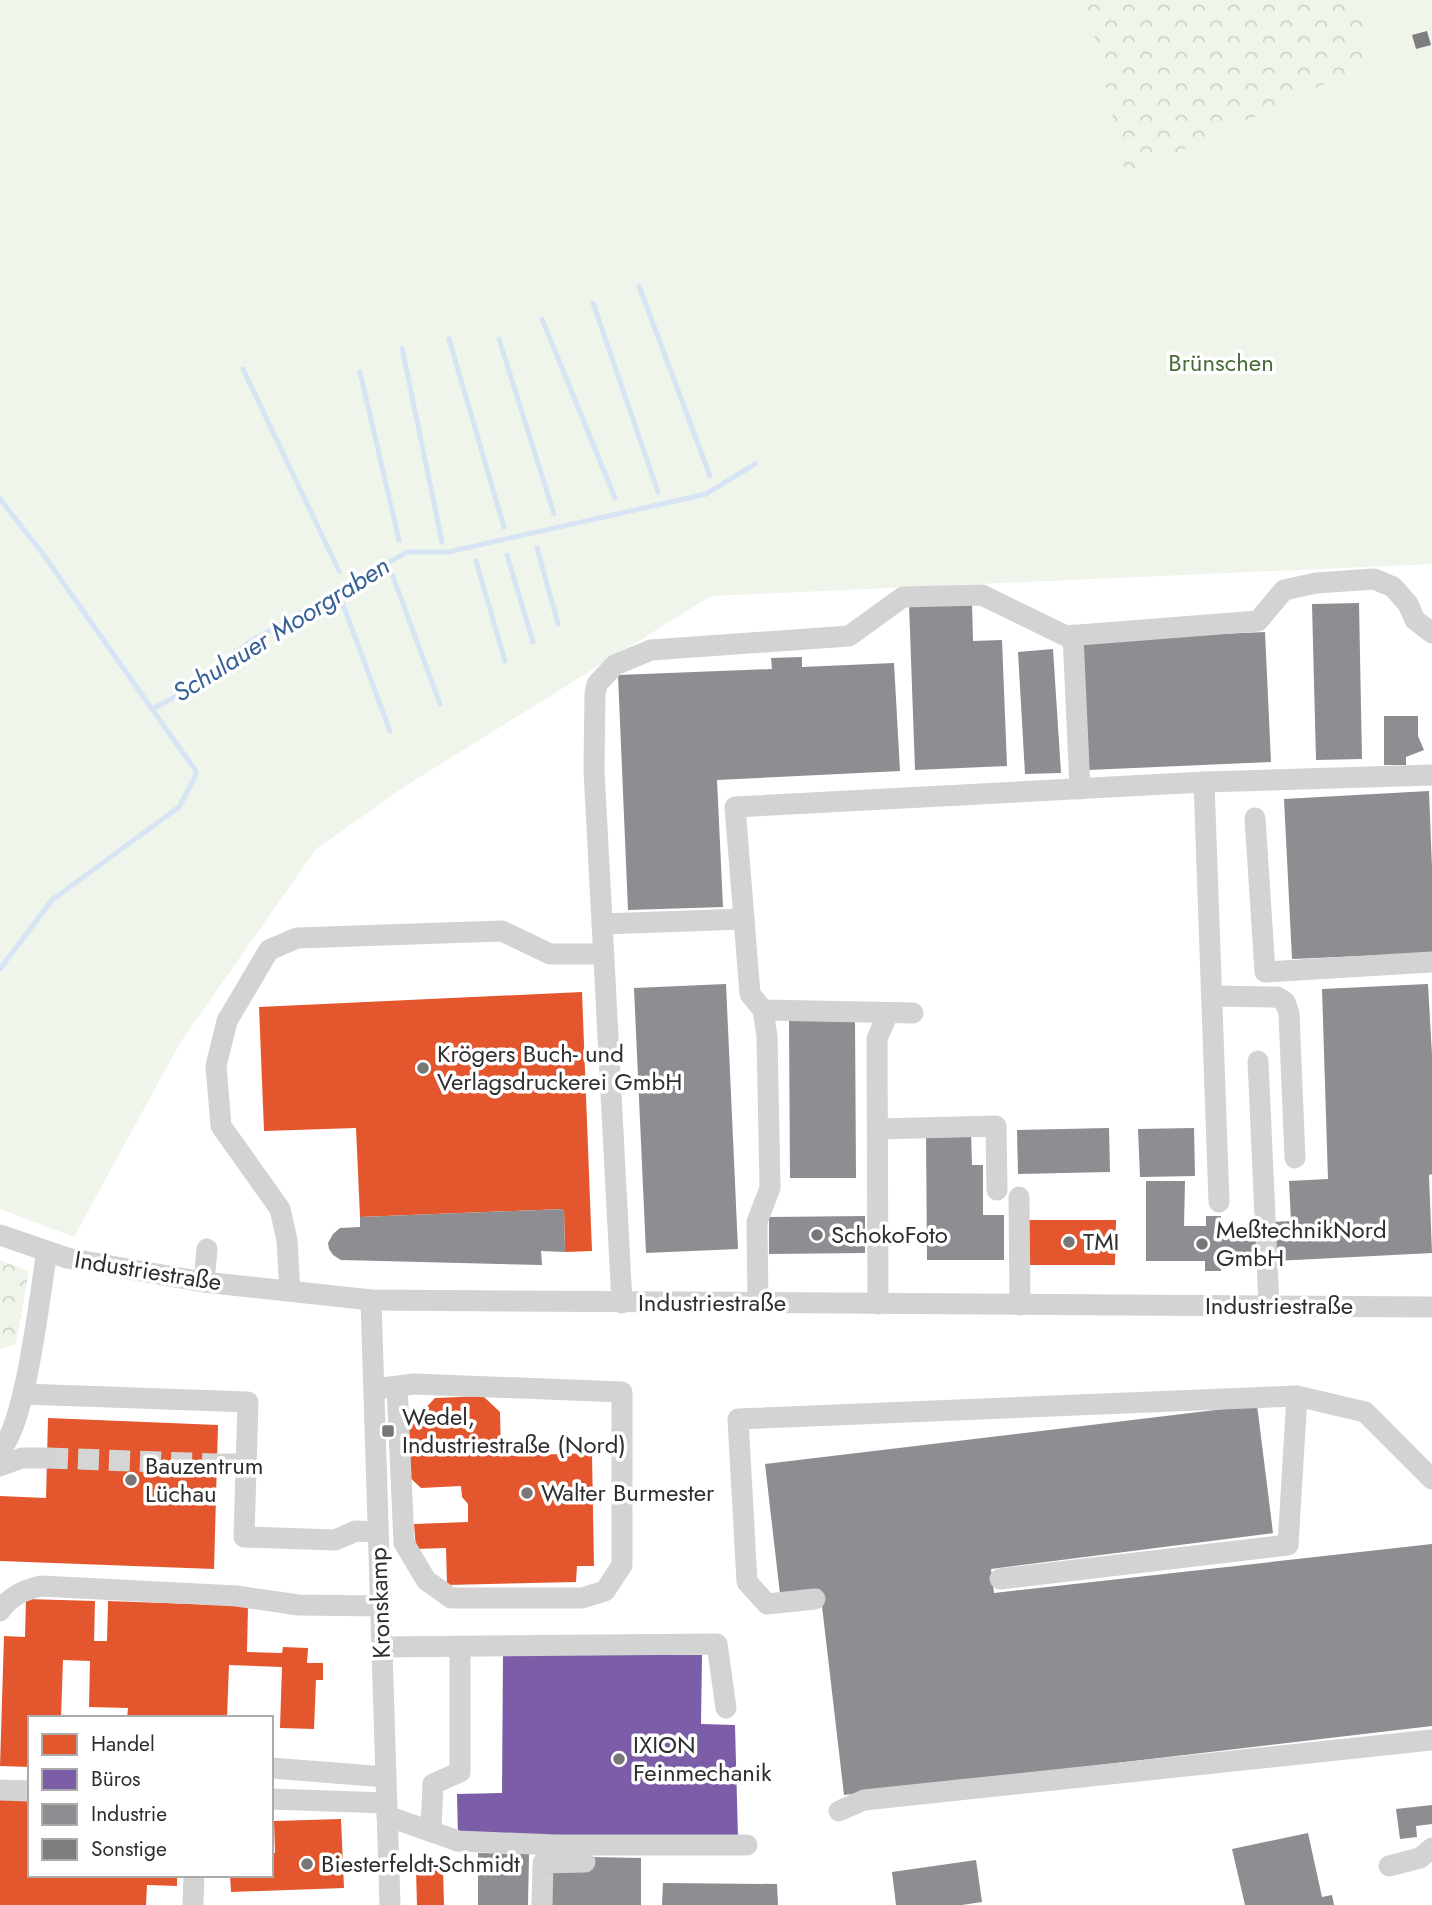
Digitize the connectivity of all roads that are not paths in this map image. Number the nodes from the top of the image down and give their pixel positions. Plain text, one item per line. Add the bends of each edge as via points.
1 (1432, 633) edge
2 (1073, 635) junction
3 (1432, 775) edge
4 (1203, 782) junction
5 (1080, 789) junction
6 (1255, 818) dead end
7 (744, 919) junction
8 (602, 924) junction
9 (604, 954) junction
10 (1432, 962) edge
11 (1212, 996) junction
12 (762, 1010) junction
13 (888, 1013) junction
14 (913, 1013) dead end
15 (1258, 1061) dead end
16 (878, 1129) junction
17 (1295, 1158) dead end
18 (997, 1190) dead end
19 (1019, 1197) dead end
20 (1219, 1202) dead end
21 (0, 1235) edge
22 (207, 1249) dead end
23 (47, 1251) junction
24 (204, 1282) junction
25 (290, 1291) junction
26 (371, 1300) junction
27 (622, 1303) junction
28 (758, 1304) junction
29 (878, 1304) junction
30 (1020, 1305) junction
31 (1269, 1306) junction
32 (1432, 1307) edge
33 (397, 1386) junction
34 (374, 1389) junction
35 (24, 1394) junction
36 (1297, 1396) junction
37 (0, 1450) edge
38 (47, 1458) tunnel mouth
39 (217, 1464) tunnel mouth
40 (247, 1464) junction
41 (0, 1466) edge
42 (1432, 1479) edge
43 (402, 1515) junction
44 (378, 1523) junction
45 (1000, 1579) dead end
46 (815, 1599) dead end
47 (381, 1606) junction
48 (0, 1611) edge
49 (460, 1646) junction
50 (382, 1647) junction
51 (726, 1708) dead end
52 (1432, 1740) edge
53 (273, 1768) edge
54 (0, 1776) edge
55 (28, 1777) edge
56 (386, 1777) junction
57 (0, 1790) edge
58 (28, 1791) edge
59 (273, 1799) edge
60 (387, 1809) junction
61 (839, 1811) dead end
62 (431, 1830) junction
63 (747, 1845) dead end
64 (1432, 1848) edge
65 (585, 1863) dead end
66 (1389, 1866) dead end
67 (194, 1877) edge
68 (193, 1905) edge
69 (390, 1905) edge
70 (542, 1905) edge

1 - 2 street via 1415,620 1394,587 1374,579 1284,590 1258,621
2 - 5 street
2 - 8 street via 1066,636 982,595 903,597 849,636 651,650 615,665 597,684 595,694
3 - 4 street
4 - 5 street
4 - 11 street
5 - 7 street via 735,807
6 - 10 street via 1265,972
7 - 8 street
7 - 12 street via 750,994
8 - 9 street
9 - 25 street via 550,954 502,931 297,937 269,950 227,1021 216,1066 221,1126 280,1209
9 - 27 street
11 - 17 street via 1277,997 1285,1002
11 - 20 street
12 - 13 street
12 - 28 street via 767,1036 770,1188 757,1222
13 - 14 street
13 - 16 street via 877,1039
15 - 31 street
16 - 18 street via 996,1126
16 - 29 street
19 - 30 street
21 - 23 street, Industriestraße
22 - 24 street
23 - 24 street, Industriestraße
23 - 35 street
24 - 25 street, Industriestraße
25 - 26 street, Industriestraße
26 - 27 street, Industriestraße
26 - 34 street, Kronskamp
27 - 28 street, Industriestraße
28 - 29 street, Industriestraße
29 - 30 street, Industriestraße
30 - 31 street, Industriestraße
31 - 32 street, Industriestraße
33 - 34 street
33 - 43 street
33 - 43 street via 622,1392 622,1565 606,1591 582,1598 451,1598 426,1580 415,1562 404,1543
34 - 44 street, Kronskamp
35 - 37 street via 7,1444
35 - 40 street via 248,1402
36 - 42 street via 1365,1412
36 - 45 street via 1287,1545
36 - 46 street via 738,1419 747,1582 766,1604
38 - 41 street via 22,1458
39 - 40 street
40 - 44 street via 244,1537 335,1540
43 - 44 street
44 - 47 street, Kronskamp
47 - 48 street via 298,1605 237,1596 41,1586 24,1590
47 - 50 street, Kronskamp
49 - 50 street
49 - 51 street via 717,1644
49 - 62 street via 460,1772 433,1784
50 - 56 street, Kronskamp
52 - 61 street via 864,1800
53 - 56 street
54 - 55 street
56 - 60 street, Kronskamp
57 - 58 street
59 - 60 street
60 - 62 street
60 - 69 street, Kronskamp
62 - 63 street via 458,1841
64 - 66 street via 1420,1858
65 - 70 street via 543,1863
67 - 68 street

